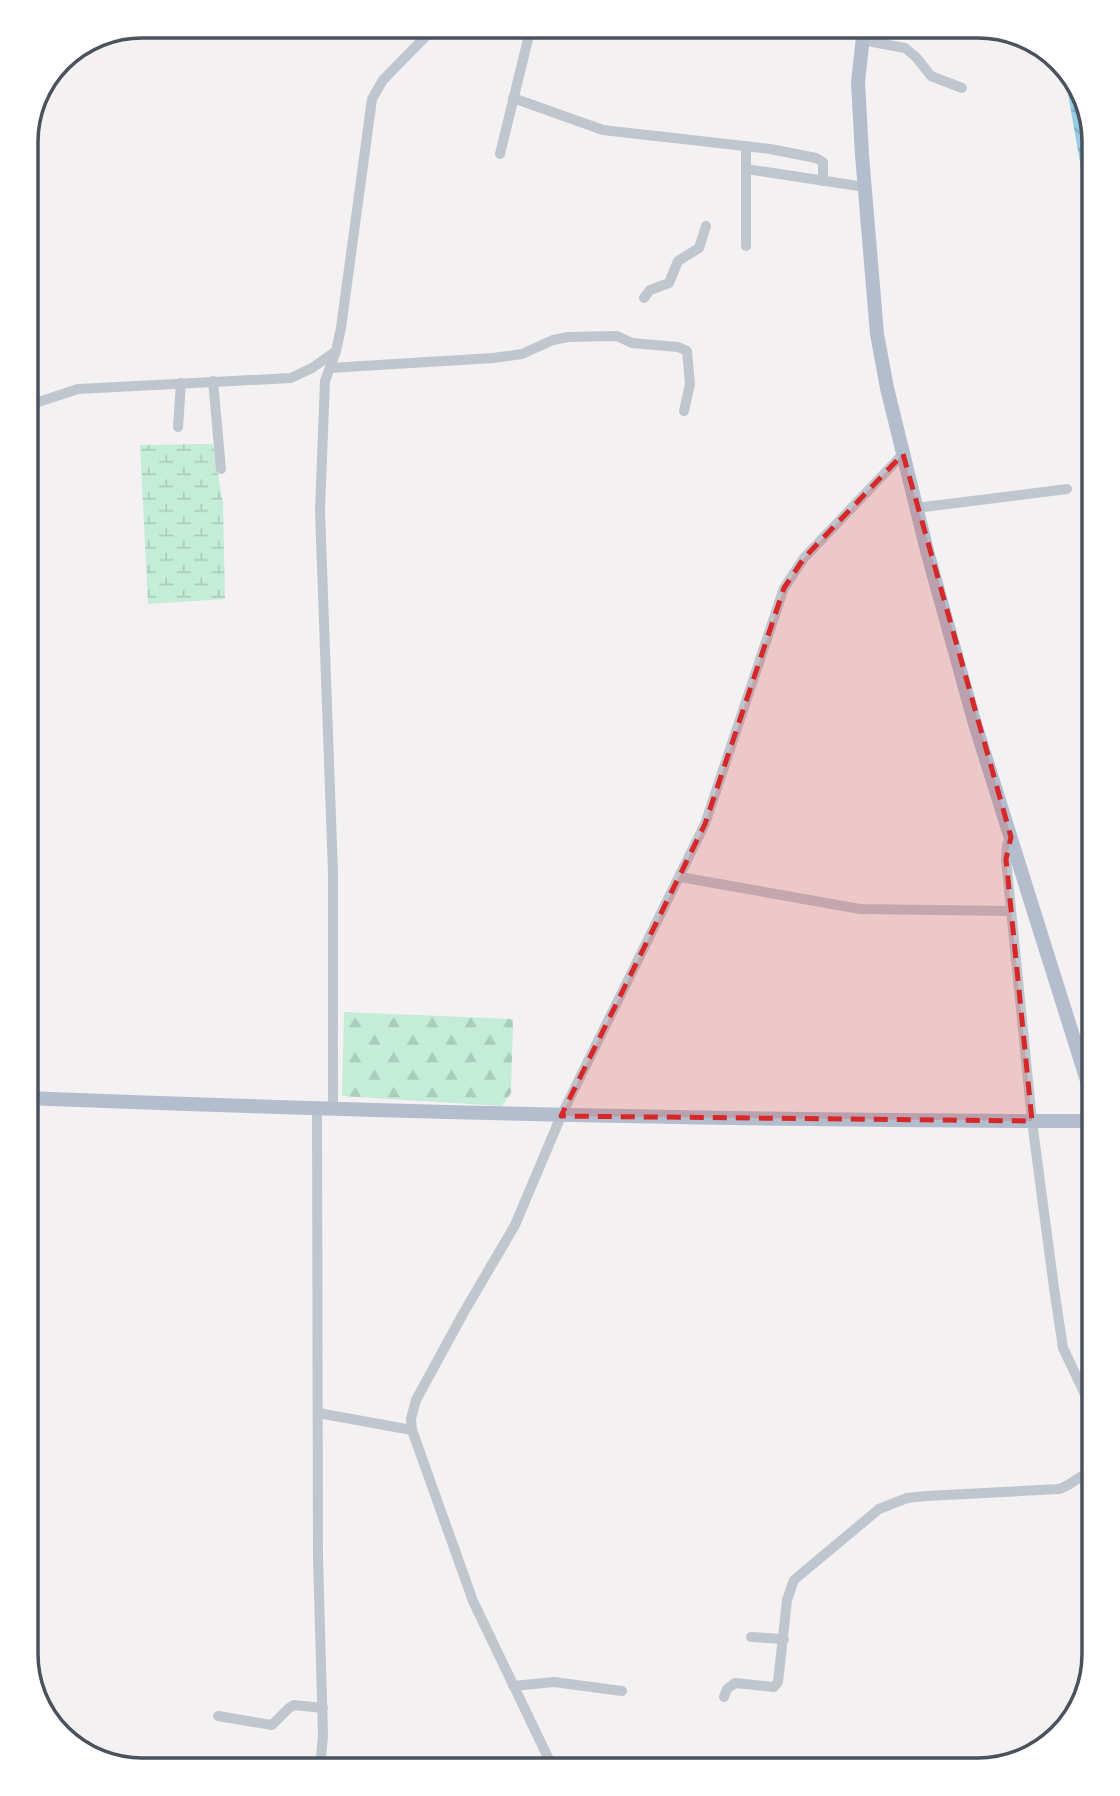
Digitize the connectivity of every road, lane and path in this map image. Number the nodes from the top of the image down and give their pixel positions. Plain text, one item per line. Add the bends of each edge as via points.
1 (424, 38) edge
2 (528, 38) edge
3 (862, 39) edge
4 (878, 39) edge
5 (962, 88) dead end
6 (513, 98) junction
7 (746, 146) junction
8 (500, 154) dead end
9 (746, 169) junction
10 (823, 181) junction
11 (865, 187) junction
12 (706, 226) dead end
13 (746, 246) dead end
14 (644, 298) dead end
15 (337, 351) junction
16 (330, 368) junction
17 (213, 381) junction
18 (181, 383) junction
19 (39, 402) edge
20 (684, 411) dead end
21 (178, 427) dead end
22 (903, 454) junction
23 (221, 469) dead end
24 (1067, 489) dead end
25 (916, 508) junction
26 (1011, 837) junction
27 (680, 877) junction
28 (1011, 911) junction
29 (1082, 1065) edge
30 (38, 1098) edge
31 (317, 1108) junction
32 (333, 1109) junction
33 (561, 1116) junction
34 (1082, 1120) edge
35 (1032, 1121) junction
36 (1082, 1388) edge
37 (318, 1413) junction
38 (412, 1430) junction
39 (1082, 1475) edge
40 (751, 1637) dead end
41 (784, 1639) junction
42 (513, 1686) junction
43 (622, 1691) dead end
44 (724, 1697) dead end
45 (323, 1708) junction
46 (218, 1716) dead end
47 (321, 1757) edge
48 (548, 1757) edge

1 - 15 street via 383,80 372,99
2 - 6 street
3 - 11 main road via 858,82
4 - 5 street via 905,48 931,76
6 - 7 street via 603,130
6 - 8 street
7 - 9 street
7 - 10 street via 820,159
9 - 10 street
9 - 13 street
10 - 11 street
11 - 22 main road via 877,334
12 - 14 street via 699,248 678,261 669,284 650,290
15 - 16 street
15 - 17 street via 291,378
16 - 20 street via 514,355 568,337 617,336 632,343 684,348 689,390
16 - 32 street via 325,381 320,511 333,873
17 - 18 street
17 - 23 street
18 - 19 street via 78,389
18 - 21 street
22 - 25 main road
22 - 27 street via 804,558 784,588 705,824
24 - 25 street
25 - 26 main road
26 - 28 street via 1006,853
26 - 29 main road
27 - 28 street via 860,909
27 - 33 street
28 - 35 street
30 - 31 main road
31 - 32 main road
31 - 37 street
32 - 33 main road
33 - 35 main road
33 - 38 street via 515,1225 416,1400
34 - 35 main road
35 - 36 street via 1063,1348
37 - 38 street
37 - 45 street
38 - 42 street via 473,1601
39 - 41 street via 1059,1489 907,1498 879,1509 794,1580 787,1600
40 - 41 street
41 - 44 street via 774,1687 736,1683
42 - 43 street via 554,1682
42 - 48 street
45 - 46 street via 294,1705 272,1725
45 - 47 street

